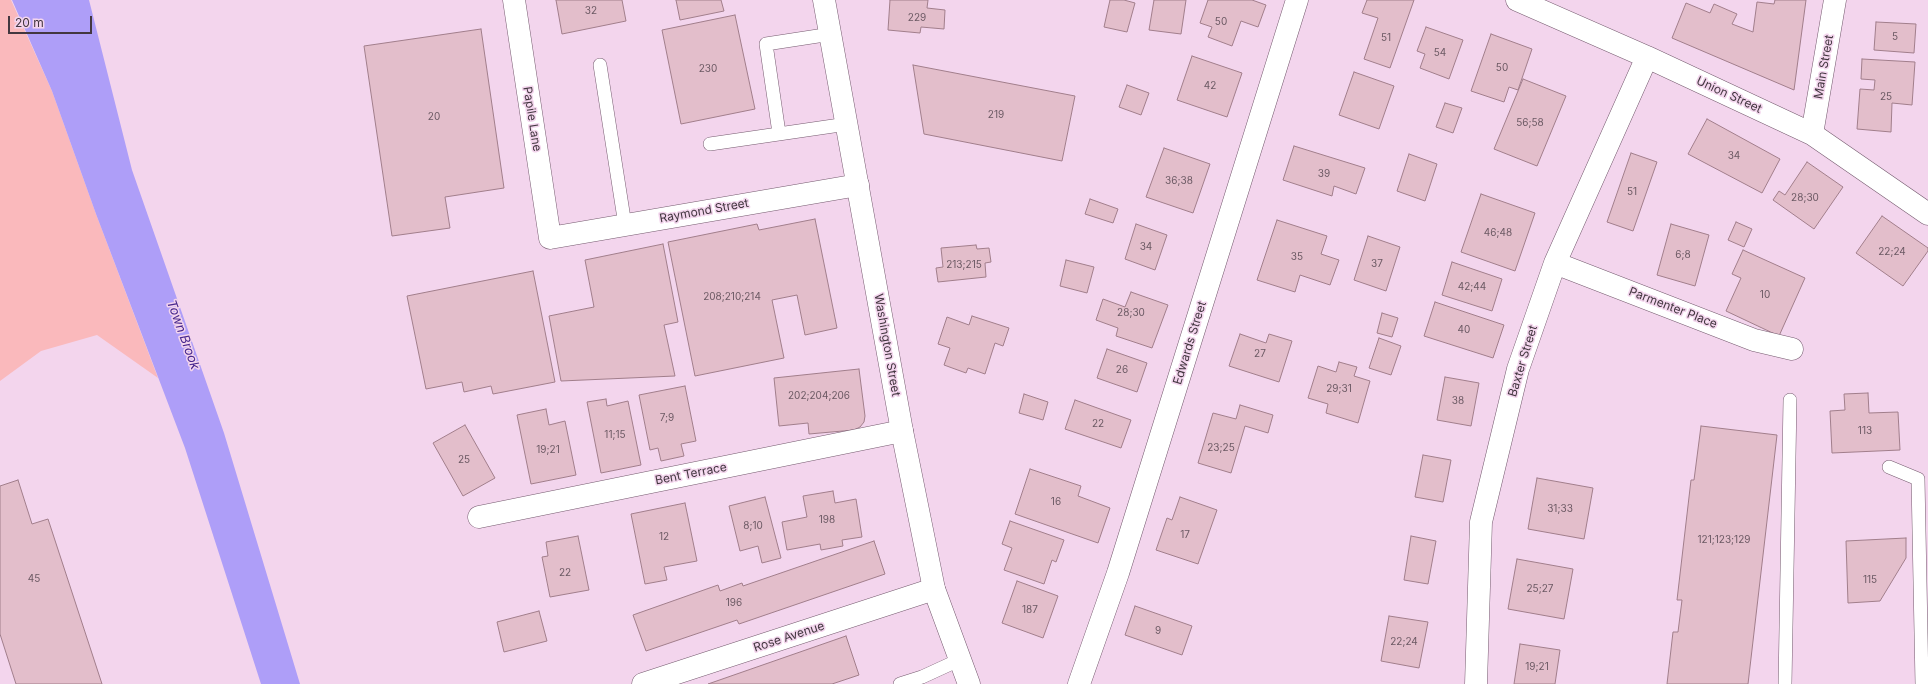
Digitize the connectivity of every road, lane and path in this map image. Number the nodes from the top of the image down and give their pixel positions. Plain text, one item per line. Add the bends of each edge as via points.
1 (514, 0) edge
2 (824, 0) edge
3 (1297, 0) edge
4 (1517, 0) edge
5 (1835, 0) edge
6 (831, 34) junction
7 (1647, 57) junction
8 (600, 65) dead end
9 (847, 124) junction
10 (779, 133) junction
11 (1812, 134) junction
12 (710, 144) dead end
13 (858, 185) junction
14 (1928, 214) edge
15 (625, 225) junction
16 (550, 238) joint
17 (1556, 263) junction
18 (1792, 349) dead end
19 (1790, 400) dead end
20 (902, 431) junction
21 (1889, 467) dead end
22 (479, 517) dead end
23 (934, 589) junction
24 (959, 660) junction
25 (643, 684) edge
26 (900, 684) edge
27 (969, 684) edge
28 (1079, 684) edge
29 (1476, 684) edge
30 (1785, 684) edge
31 (1922, 684) edge

1 - 16 street, Papile Lane
2 - 6 street, Washington Street
3 - 28 street, Edwards Street via 1120,566
4 - 7 street, Union Street
5 - 11 street, Main Street
6 - 9 street, Washington Street
6 - 10 lane via 766,44
7 - 11 street, Union Street
7 - 17 street, Baxter Street
8 - 15 lane
9 - 10 lane
9 - 13 street, Washington Street
10 - 12 lane
11 - 14 street, Union Street
13 - 15 street, Raymond Street
13 - 20 street, Washington Street
15 - 16 street, Raymond Street
17 - 18 street, Parmenter Place via 1754,340
17 - 29 street, Baxter Street via 1518,369 1481,522
19 - 30 lane
20 - 22 street, Bent Terrace
20 - 23 street, Washington Street
21 - 31 lane via 1918,479
23 - 24 street, Washington Street
23 - 25 street, Rose Avenue
24 - 26 lane
24 - 27 street, Washington Street

